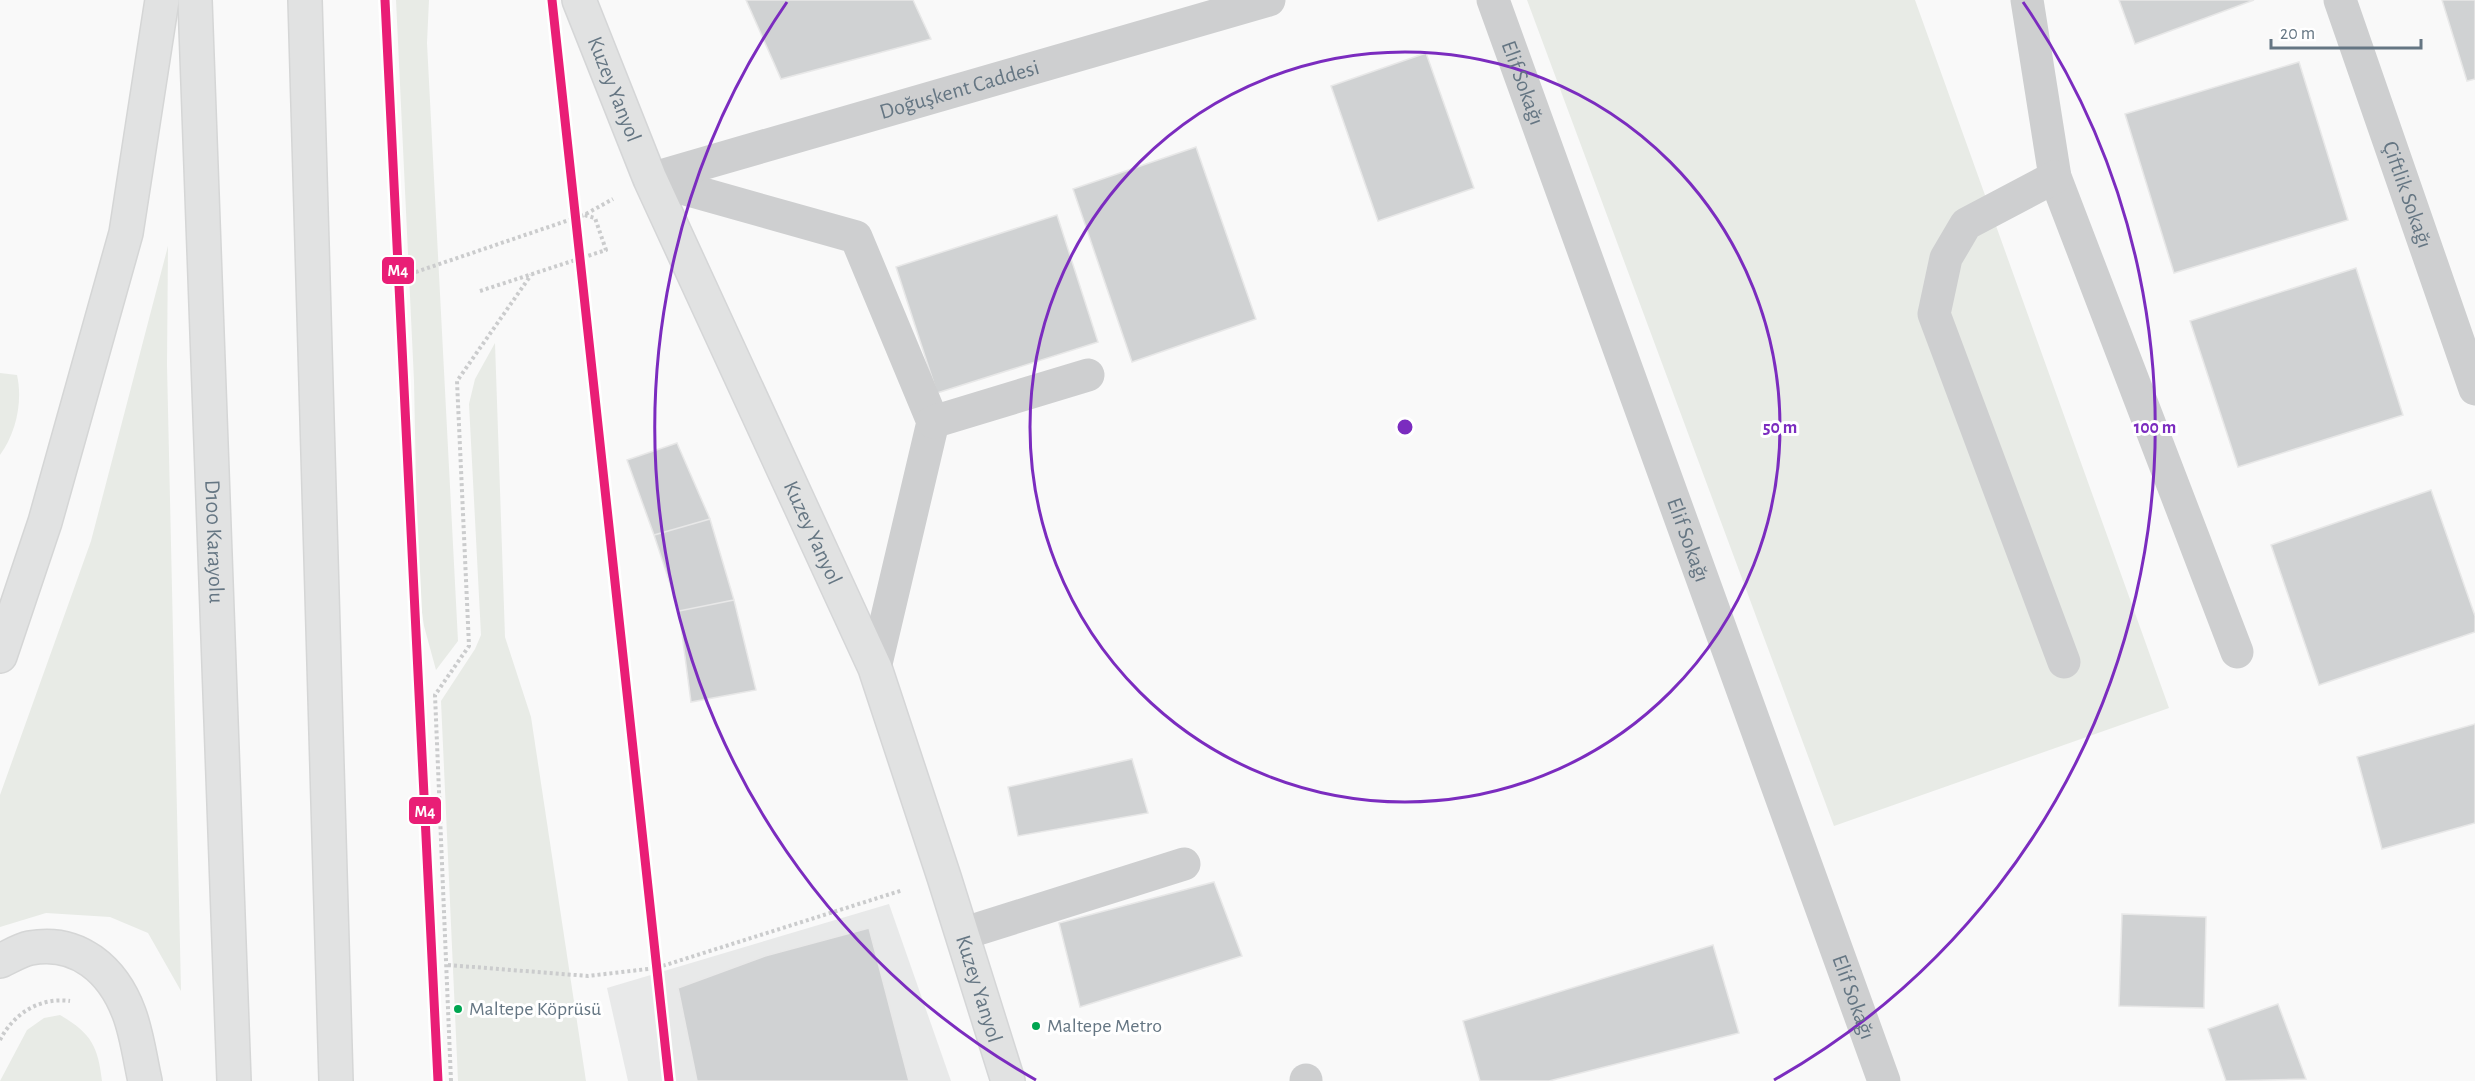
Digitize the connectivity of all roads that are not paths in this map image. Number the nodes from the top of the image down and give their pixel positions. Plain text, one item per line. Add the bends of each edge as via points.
1 (162, 0) edge
2 (195, 0) edge
3 (304, 0) edge
4 (579, 0) edge
5 (1269, 0) edge
6 (1493, 0) edge
7 (2027, 0) edge
8 (2340, 0) edge
9 (1202, 9) edge
10 (2055, 177) junction
11 (650, 179) junction
12 (1088, 375) dead end
13 (2475, 389) edge
14 (933, 422) junction
15 (2237, 652) dead end
16 (0, 656) edge
17 (2064, 662) dead end
18 (875, 668) junction
19 (1184, 864) dead end
20 (962, 934) junction
21 (0, 962) edge
22 (145, 1081) edge
23 (234, 1081) edge
24 (336, 1081) edge
25 (1008, 1081) edge
26 (1884, 1081) edge

1 - 16 main road via 126,233 45,522
2 - 23 main road, D100 Karayolu
3 - 24 main road
4 - 11 main road, Kuzey Yanyol
5 - 9 street, Doğuşkent Caddesi
6 - 26 street, Elif Sokağı
7 - 10 street
8 - 13 street, Çiftlik Sokağı
9 - 11 street, Doğuşkent Caddesi
10 - 15 street
10 - 17 street via 1966,224 1946,258 1934,314
11 - 14 street via 856,237
11 - 18 main road, Kuzey Yanyol
12 - 14 street
14 - 18 street
18 - 20 main road, Kuzey Yanyol
19 - 20 street
20 - 25 main road, Kuzey Yanyol
21 - 22 main road via 28,948 58,947 88,957 115,983 130,1014

